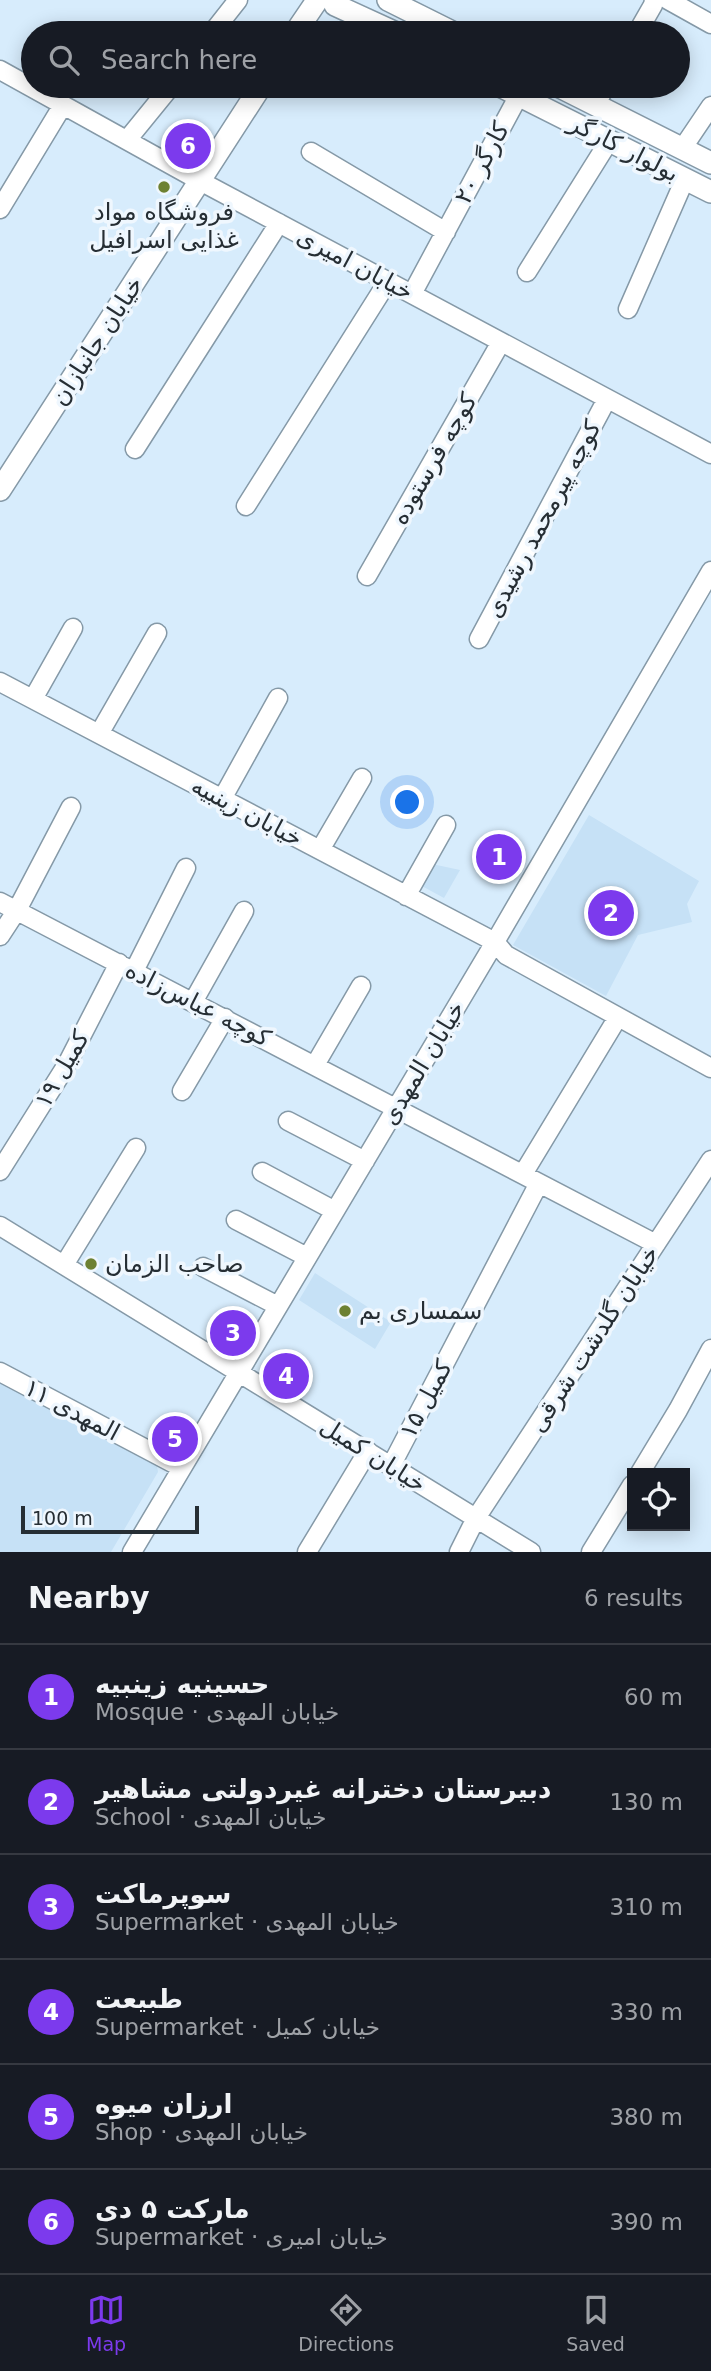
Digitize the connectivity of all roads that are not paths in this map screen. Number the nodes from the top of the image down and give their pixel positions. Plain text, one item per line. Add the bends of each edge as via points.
1 (238, 0) edge
2 (388, 0) edge
3 (421, 0) edge
4 (654, 0) edge
5 (668, 0) edge
6 (327, 2) edge
7 (221, 21) edge
8 (307, 21) edge
9 (369, 21) edge
10 (429, 21) edge
11 (432, 21) edge
12 (643, 21) edge
13 (711, 24) edge
14 (0, 70) edge
15 (21, 80) edge
16 (57, 98) edge
17 (60, 98) edge
18 (161, 98) edge
19 (253, 98) edge
20 (506, 98) edge
21 (523, 98) edge
22 (581, 98) edge
23 (599, 98) edge
24 (595, 105) junction
25 (711, 106) edge
26 (127, 141) junction
27 (608, 141) junction
28 (682, 149) junction
29 (312, 152) dead end
30 (711, 163) edge
31 (685, 179) junction
32 (200, 181) junction
33 (711, 192) edge
34 (0, 209) edge
35 (279, 223) junction
36 (446, 232) junction
37 (527, 272) dead end
38 (388, 281) junction
39 (412, 295) junction
40 (628, 309) dead end
41 (501, 342) junction
42 (607, 399) junction
43 (135, 449) dead end
44 (711, 454) edge
45 (0, 490) edge
46 (246, 506) dead end
47 (711, 571) edge
48 (367, 576) dead end
49 (73, 628) dead end
50 (157, 633) dead end
51 (479, 639) dead end
52 (0, 682) edge
53 (278, 698) dead end
54 (33, 699) junction
55 (99, 734) junction
56 (362, 778) dead end
57 (222, 799) junction
58 (71, 807) dead end
59 (446, 825) dead end
60 (320, 850) junction
61 (186, 868) dead end
62 (406, 895) junction
63 (0, 901) edge
64 (17, 910) junction
65 (244, 911) dead end
66 (0, 936) edge
67 (495, 942) junction
68 (127, 967) junction
69 (361, 986) dead end
70 (193, 1002) junction
71 (618, 1017) junction
72 (225, 1018) junction
73 (315, 1065) junction
74 (711, 1068) edge
75 (182, 1091) dead end
76 (397, 1107) junction
77 (288, 1121) dead end
78 (136, 1148) dead end
79 (711, 1160) edge
80 (365, 1161) junction
81 (0, 1171) edge
82 (262, 1172) dead end
83 (523, 1174) junction
84 (539, 1182) junction
85 (335, 1210) junction
86 (236, 1220) dead end
87 (0, 1226) edge
88 (656, 1244) junction
89 (307, 1257) junction
90 (64, 1265) junction
91 (203, 1267) dead end
92 (278, 1306) junction
93 (711, 1349) edge
94 (0, 1371) edge
95 (239, 1372) junction
96 (368, 1451) junction
97 (391, 1466) junction
98 (182, 1468) junction
99 (643, 1468) edge
100 (627, 1493) edge
101 (476, 1518) junction
102 (132, 1552) edge
103 (307, 1552) edge
104 (459, 1552) edge
105 (531, 1552) edge
106 (592, 1552) edge

1 - 7 street
2 - 10 main road
3 - 11 main road
4 - 12 street
5 - 13 street
6 - 8 main road
6 - 9 main road
14 - 15 street, خیابان امیری
16 - 34 street
17 - 26 street, خیابان امیری
18 - 26 street
19 - 32 main road, خیابان جانبازان
20 - 36 street, کارگر ۲۰
21 - 27 main road, بولوار کارگر
22 - 24 main road, بولوار کارگر
23 - 24 street
24 - 28 main road, بولوار کارگر
25 - 28 street
26 - 32 street, خیابان امیری
27 - 31 main road, بولوار کارگر
27 - 37 street
28 - 30 main road, بولوار کارگر
29 - 36 street
31 - 33 main road, بولوار کارگر
31 - 40 street
32 - 35 street, خیابان امیری
32 - 45 main road, خیابان جانبازان
35 - 38 street, خیابان امیری
35 - 43 street
36 - 39 street, کارگر ۲۰
38 - 39 street, خیابان امیری
38 - 46 street
39 - 41 street, خیابان امیری
41 - 42 street, خیابان امیری
41 - 48 street, کوچه فرستوده
42 - 44 street, خیابان امیری
42 - 51 street, کوچه پیرمحمد رشیدی
47 - 67 street, خیابان المهدی
49 - 54 street
50 - 55 street
52 - 54 street, خیابان زینبیه
53 - 57 street
54 - 55 street, خیابان زینبیه
55 - 57 street, خیابان زینبیه
56 - 60 street
57 - 60 street, خیابان زینبیه
58 - 64 street
59 - 62 street
60 - 62 street, خیابان زینبیه
61 - 68 street, کمیل ۱۹
62 - 67 street, خیابان زینبیه
63 - 64 street, کوچه عباس‌زاده
64 - 66 street
64 - 68 street, کوچه عباس‌زاده
65 - 70 street
67 - 71 street, خیابان زینبیه via 506,956
67 - 76 street, خیابان المهدی
68 - 70 street, کوچه عباس‌زاده
68 - 81 street, کمیل ۱۹
69 - 73 street
70 - 72 street, کوچه عباس‌زاده
71 - 74 street, خیابان زینبیه
71 - 83 street
72 - 73 street, کوچه عباس‌زاده
72 - 75 street
73 - 76 street, کوچه عباس‌زاده
76 - 80 street, خیابان المهدی
76 - 83 street, کوچه عباس‌زاده
77 - 80 street
78 - 90 street
79 - 88 street, خیابان گلدشت شرقی
80 - 85 street, خیابان المهدی
82 - 85 street
83 - 84 street, کوچه عباس‌زاده
84 - 88 street, کوچه عباس‌زاده
84 - 97 street, کمیل ۱۵
85 - 89 street, خیابان المهدی
86 - 89 street
87 - 90 street, خیابان کمیل
88 - 101 street, خیابان گلدشت شرقی
89 - 92 street, خیابان المهدی
90 - 95 street, خیابان کمیل
91 - 92 street
92 - 95 street, خیابان المهدی
93 - 99 street
94 - 98 street, المهدی ۱۱
95 - 96 street, خیابان کمیل
95 - 98 street, خیابان المهدی
96 - 97 street, خیابان کمیل
96 - 103 street
97 - 101 street, خیابان کمیل
98 - 102 street, خیابان المهدی
100 - 106 street
101 - 104 street, خیابان گلدشت شرقی
101 - 105 street, خیابان کمیل

